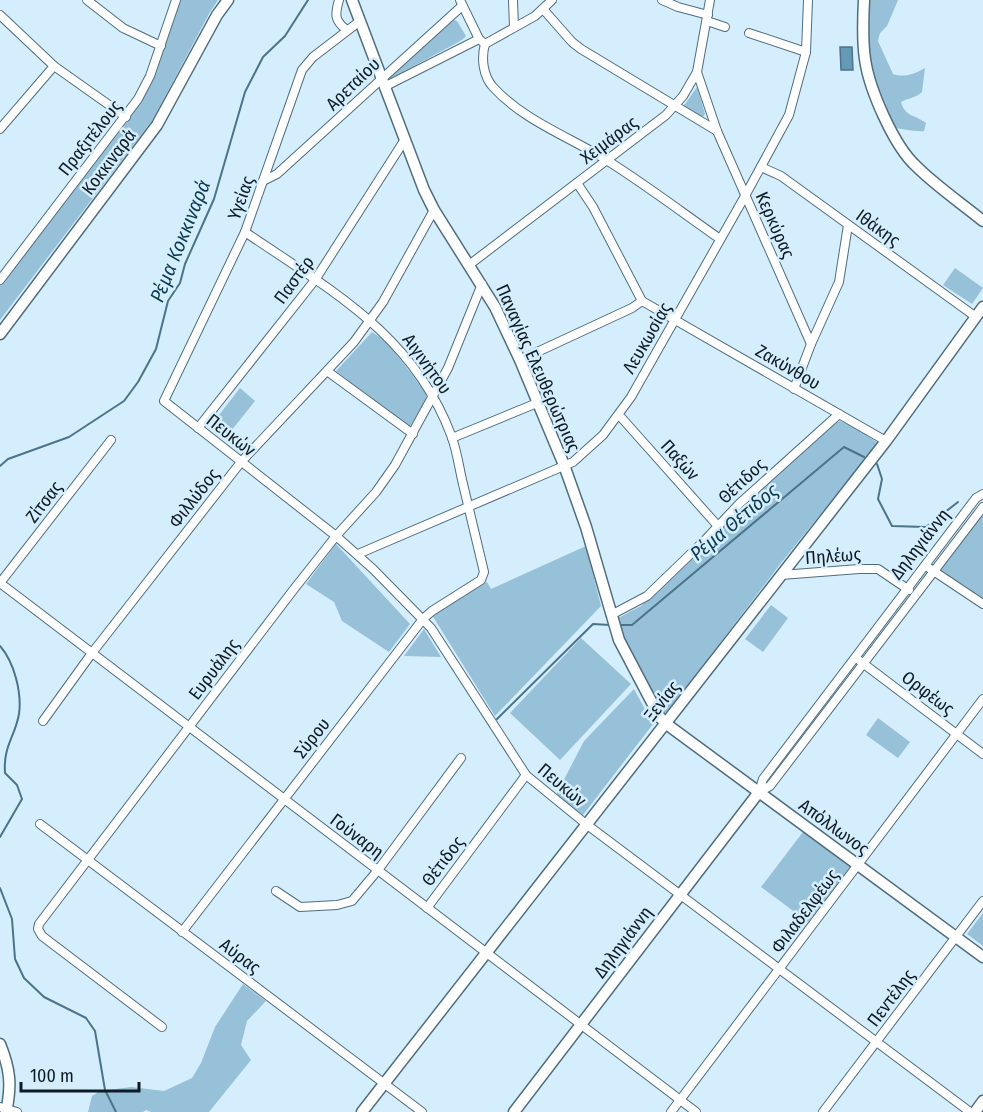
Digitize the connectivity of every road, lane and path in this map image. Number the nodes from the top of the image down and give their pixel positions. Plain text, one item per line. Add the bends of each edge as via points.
1 (87, 0) edge
2 (176, 0) edge
3 (228, 0) edge
4 (339, 0) edge
5 (352, 0) edge
6 (513, 0) edge
7 (552, 0) edge
8 (662, 0) edge
9 (710, 0) edge
10 (808, 0) edge
11 (864, 0) edge
12 (461, 3) edge
13 (543, 9) junction
14 (0, 15) edge
15 (707, 18) junction
16 (360, 21) junction
17 (514, 27) junction
18 (725, 27) dead end
19 (347, 30) junction
20 (749, 33) dead end
21 (482, 42) junction
22 (161, 46) junction
23 (806, 52) junction
24 (54, 66) junction
25 (697, 72) junction
26 (383, 83) junction
27 (674, 106) junction
28 (126, 117) junction
29 (0, 129) edge
30 (717, 131) junction
31 (404, 141) junction
32 (607, 160) junction
33 (761, 167) junction
34 (263, 181) junction
35 (577, 183) junction
36 (746, 196) junction
37 (434, 210) junction
38 (983, 221) edge
39 (848, 225) junction
40 (245, 232) junction
41 (720, 239) junction
42 (469, 265) junction
43 (0, 280) edge
44 (315, 280) junction
45 (482, 284) junction
46 (642, 301) junction
47 (983, 307) edge
48 (976, 317) junction
49 (675, 319) junction
50 (370, 321) junction
51 (0, 334) edge
52 (811, 344) junction
53 (519, 360) junction
54 (327, 370) junction
55 (794, 389) junction
56 (434, 395) junction
57 (164, 401) joint
58 (537, 403) junction
59 (839, 414) junction
60 (619, 415) junction
61 (198, 428) junction
62 (413, 434) junction
63 (452, 438) junction
64 (111, 440) dead end
65 (886, 441) junction
66 (241, 462) junction
67 (564, 465) junction
68 (983, 494) edge
69 (468, 506) junction
70 (983, 507) edge
71 (717, 525) junction
72 (336, 536) junction
73 (358, 554) junction
74 (925, 565) junction
75 (933, 571) junction
76 (781, 575) junction
77 (481, 580) joint
78 (0, 583) edge
79 (907, 588) junction
80 (915, 595) junction
81 (983, 604) edge
82 (611, 615) junction
83 (423, 619) junction
84 (92, 654) junction
85 (854, 657) junction
86 (863, 664) junction
87 (983, 699) edge
88 (43, 721) dead end
89 (665, 723) junction
90 (804, 724) junction
91 (189, 727) junction
92 (813, 730) junction
93 (957, 734) junction
94 (983, 754) edge
95 (461, 758) dead end
96 (526, 775) junction
97 (759, 792) junction
98 (284, 799) junction
99 (40, 824) dead end
100 (586, 824) junction
101 (88, 861) junction
102 (859, 866) junction
103 (378, 870) junction
104 (276, 891) dead end
105 (680, 895) junction
106 (983, 901) edge
107 (427, 908) junction
108 (183, 932) junction
109 (956, 937) junction
110 (486, 953) junction
111 (983, 957) edge
112 (780, 969) junction
113 (581, 1025) junction
114 (162, 1027) dead end
115 (877, 1042) junction
116 (0, 1044) edge
117 (384, 1084) junction
118 (680, 1100) junction
119 (983, 1101) edge
120 (7, 1110) edge
121 (362, 1112) edge
122 (422, 1112) edge
123 (514, 1112) edge
124 (671, 1112) edge
125 (696, 1112) edge
126 (823, 1112) edge
127 (970, 1112) edge
128 (975, 1112) edge

1 - 22 street via 123,28
2 - 22 street, Πραξιτέλους
3 - 51 street, Κοκκιναρά via 157,126
4 - 19 street via 335,16
5 - 16 street, Παναγίας Ελευθερώτριας
6 - 17 street
7 - 13 street, Αρεταίου
8 - 15 street
9 - 15 street, Χειμάρας
10 - 23 street, Λευκωσίας
11 - 38 street via 866,66 896,138 915,166
12 - 21 street
12 - 26 street, Αρεταίου via 388,71
13 - 17 street, Αρεταίου
13 - 27 street via 580,49
14 - 24 street
15 - 18 street
15 - 25 street, Χειμάρας
16 - 19 street, Υγείας
16 - 26 street, Παναγίας Ελευθερώτριας
17 - 21 street, Αρεταίου
19 - 34 street, Υγείας via 302,70
20 - 23 street
21 - 26 street, Αρεταίου
21 - 32 street via 483,63 492,86 514,106
22 - 28 street, Πραξιτέλους via 145,87
23 - 33 street, Λευκωσίας via 789,115
24 - 28 street
24 - 29 street
25 - 27 street, Χειμάρας
25 - 30 street, Κερκύρας
26 - 31 street, Παναγίας Ελευθερώτριας
26 - 34 street, Αρεταίου via 277,174
27 - 30 street
27 - 32 street, Χειμάρας
28 - 43 street, Πραξιτέλους
30 - 36 street, Κερκύρας
31 - 37 street, Παναγίας Ελευθερώτριας
31 - 44 street, Παστέρ
32 - 35 street, Χειμάρας
32 - 41 street
33 - 36 street, Λευκωσίας
33 - 39 street, Ιθάκης via 781,176
34 - 40 street, Υγείας
35 - 42 street, Χειμάρας
35 - 46 street
36 - 41 street, Λευκωσίας
36 - 52 street, Κερκύρας
37 - 42 street, Παναγίας Ελευθερώτριας
37 - 50 street, Φιλλύδος
39 - 48 street, Ιθάκης
39 - 52 street via 839,282
40 - 44 street, Αιγινήτου
40 - 57 street, Υγείας
41 - 49 street, Λευκωσίας
42 - 45 street, Παναγίας Ελευθερώτριας
44 - 50 street, Αιγινήτου
44 - 61 street, Παστέρ
45 - 53 street, Παναγίας Ελευθερώτριας
45 - 56 street, Ευρυάλης
46 - 49 street, Ζακύνθου
46 - 53 street
47 - 48 street, Ξενίας
48 - 65 street, Ξενίας
49 - 55 street, Ζακύνθου
49 - 60 street, Λευκωσίας
50 - 54 street, Φιλλύδος
50 - 56 street, Αιγινήτου via 391,340
52 - 55 street
53 - 58 street, Παναγίας Ελευθερώτριας
54 - 62 street
54 - 66 street, Φιλλύδος
55 - 59 street, Ζακύνθου
56 - 62 street, Ευρυάλης
56 - 63 street, Αιγινήτου
57 - 61 street, Πευκών
58 - 63 street
58 - 67 street, Παναγίας Ελευθερώτριας
59 - 65 street, Ζακύνθου
59 - 71 street, Θέτιδος
60 - 67 street, Λευκωσίας via 591,447
60 - 71 street, Παξών
61 - 66 street, Πευκών
62 - 72 street, Ευρυάλης via 376,492
63 - 69 street, Αιγινήτου
64 - 78 street, Ζίτσας
65 - 76 street, Ξενίας
66 - 72 street, Πευκών
66 - 84 street, Φιλλύδος
67 - 69 street, Λευκωσίας
67 - 82 street, Παναγίας Ελευθερώτριας
68 - 74 street, Δηληγιάννη
69 - 73 street, Λευκωσίας
69 - 77 street, Αιγινήτου via 483,572
70 - 75 street, Δηληγιάννη
71 - 82 street, Θέτιδος via 647,596
72 - 73 street, Πευκών
72 - 91 street, Ευρυάλης
73 - 83 street, Πευκών
74 - 75 street
74 - 79 street, Δηληγιάννη
75 - 80 street, Δηληγιάννη
75 - 81 street
76 - 79 street, Πηλέως via 878,569
76 - 89 street, Ξενίας
77 - 83 street, Σύρου
78 - 84 street, Γούναρη
79 - 80 street, Πηλέως
79 - 85 street, Δηληγιάννη
80 - 86 street, Δηληγιάννη
82 - 89 street, Παναγίας Ελευθερώτριας via 619,640
83 - 96 street, Πευκών
83 - 98 street, Σύρου
84 - 88 street, Φιλλύδος
84 - 91 street, Γούναρη
85 - 86 street, Ορφέως
85 - 90 street, Δηληγιάννη
86 - 92 street, Δηληγιάννη
86 - 93 street, Ορφέως
87 - 93 street, Φιλαδελφέως
89 - 97 street, Απόλλωνος
89 - 100 street, Ξενίας
90 - 92 street
90 - 97 street, Δηληγιάννη via 763,779
91 - 98 street, Γούναρη
91 - 101 street, Ευρυάλης
92 - 97 street, Δηληγιάννη via 770,786
93 - 94 street, Ορφέως
93 - 102 street, Φιλαδελφέως
95 - 103 street
96 - 100 street, Πευκών
96 - 107 street, Θέτιδος
97 - 102 street, Απόλλωνος
97 - 105 street, Δηληγιάννη
98 - 103 street, Γούναρη
98 - 108 street, Σύρου
99 - 101 street, Αύρας
100 - 105 street, Πευκών
100 - 110 street, Ξενίας
101 - 108 street, Αύρας
101 - 114 street, Ευρυάλης via 39,924 39,932
102 - 109 street, Απόλλωνος
102 - 112 street, Φιλαδελφέως
103 - 104 street via 346,904 298,907
103 - 107 street, Γούναρη
105 - 112 street, Πευκών
105 - 113 street, Δηληγιάννη
106 - 109 street, Πεντέλης
107 - 110 street, Γούναρη
108 - 117 street, Αύρας
109 - 111 street, Απόλλωνος
109 - 115 street, Πεντέλης
110 - 113 street, Γούναρη
110 - 117 street, Ξενίας
112 - 115 street, Πευκών
112 - 118 street, Φιλαδελφέως
113 - 118 street, Γούναρη
113 - 123 street, Δηληγιάννη
115 - 126 street, Πεντέλης
115 - 127 street, Πευκών
116 - 120 street via 11,1084
117 - 121 street, Ξενίας
117 - 122 street, Αύρας
118 - 124 street, Φιλαδελφέως
118 - 125 street, Γούναρη
119 - 128 street

